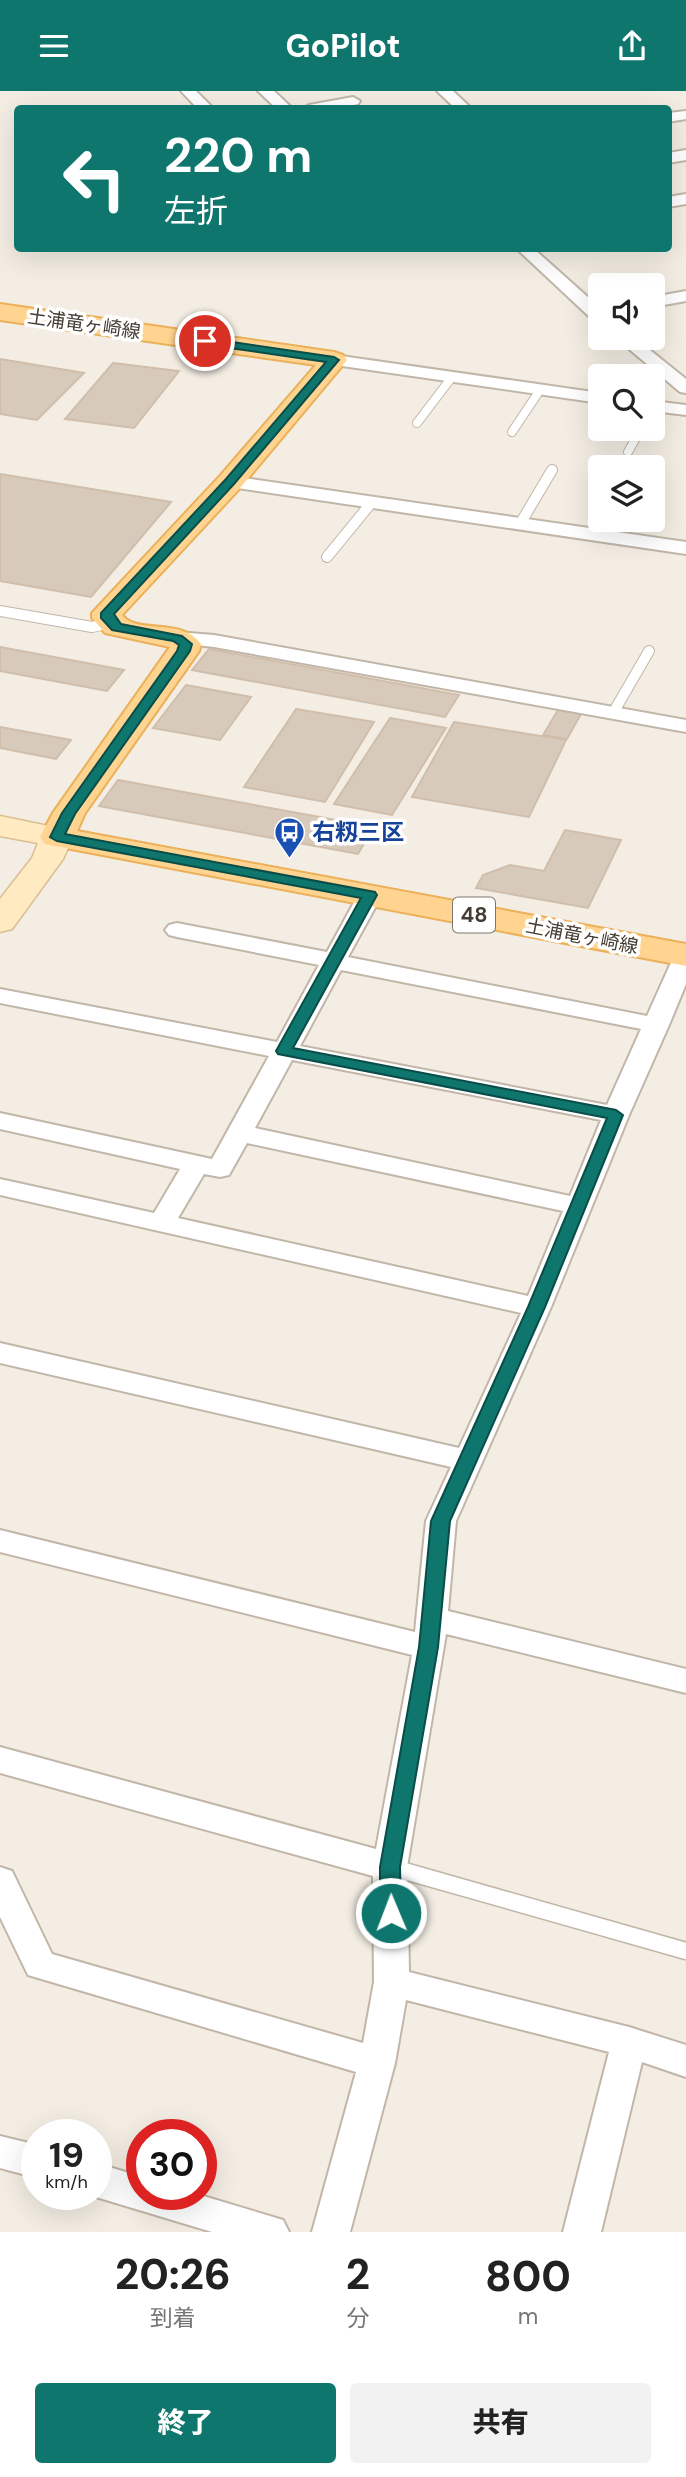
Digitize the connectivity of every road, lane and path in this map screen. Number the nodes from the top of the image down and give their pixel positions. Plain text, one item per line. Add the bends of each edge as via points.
1 (188, 91) edge
2 (265, 91) edge
3 (340, 91) edge
4 (444, 91) edge
5 (202, 105) edge
6 (281, 105) edge
7 (357, 105) edge
8 (460, 105) edge
9 (528, 252) edge
10 (686, 296) edge
11 (665, 300) edge
12 (588, 303) edge
13 (0, 312) edge
14 (639, 350) edge
15 (334, 360) junction
16 (453, 377) junction
17 (686, 389) edge
18 (540, 390) junction
19 (588, 396) edge
20 (665, 408) edge
21 (686, 410) edge
22 (417, 423) dead end
23 (512, 432) dead end
24 (634, 441) edge
25 (628, 452) dead end
26 (552, 470) dead end
27 (230, 482) junction
28 (372, 502) junction
29 (520, 524) junction
30 (686, 548) edge
31 (327, 557) dead end
32 (0, 611) edge
33 (111, 623) junction
34 (177, 638) junction
35 (649, 652) dead end
36 (613, 713) junction
37 (686, 726) edge
38 (0, 826) edge
39 (57, 837) junction
40 (370, 895) junction
41 (0, 922) edge
42 (177, 930) dead end
43 (686, 956) edge
44 (333, 961) junction
45 (0, 996) edge
46 (657, 1025) junction
47 (284, 1051) junction
48 (616, 1115) junction
49 (0, 1121) edge
50 (240, 1133) junction
51 (196, 1164) junction
52 (0, 1187) edge
53 (578, 1206) junction
54 (162, 1223) junction
55 (537, 1307) junction
56 (0, 1353) edge
57 (467, 1460) junction
58 (0, 1541) edge
59 (429, 1632) junction
60 (686, 1681) edge
61 (0, 1759) edge
62 (390, 1867) junction
63 (0, 1881) edge
64 (686, 1951) edge
65 (392, 1982) junction
66 (629, 2042) junction
67 (686, 2061) edge
68 (377, 2063) junction
69 (0, 2151) edge
70 (21, 2157) edge
71 (196, 2210) edge
72 (270, 2232) edge
73 (331, 2232) edge
74 (582, 2232) edge

1 - 5 street
2 - 6 street
3 - 7 street
4 - 8 street
9 - 12 street
10 - 11 street
13 - 15 main road, 土浦竜ヶ崎線
14 - 17 street
15 - 16 street
15 - 27 main road
16 - 18 street
16 - 22 lane
18 - 19 street
18 - 23 lane
20 - 21 street
24 - 25 lane
26 - 29 lane
27 - 28 street
27 - 33 main road via 107,613
28 - 29 street
28 - 31 lane
29 - 30 street
32 - 33 lane via 92,627
33 - 34 main road via 125,630
34 - 36 street
34 - 39 main road via 186,644 184,651 69,813
35 - 36 lane
36 - 37 street
38 - 39 street
39 - 40 main road, 土浦竜ヶ崎線 / 48
39 - 41 street via 47,859
40 - 43 main road, 土浦竜ヶ崎線 / 48
40 - 44 street
42 - 44 street
43 - 46 street
44 - 46 street
44 - 47 street
45 - 47 street
46 - 48 street
47 - 48 street
47 - 50 street
48 - 53 street
49 - 51 street
50 - 51 street via 220,1169
50 - 53 street
51 - 54 street
52 - 54 street
53 - 55 street
54 - 55 street
55 - 57 street
56 - 57 street
57 - 59 street via 440,1521
58 - 59 street
59 - 60 street
59 - 62 street
61 - 62 street
62 - 64 lane
62 - 65 street
63 - 68 street via 40,1965
65 - 66 street
65 - 68 street
66 - 67 street
66 - 74 street
68 - 73 street
69 - 70 street
71 - 72 street

